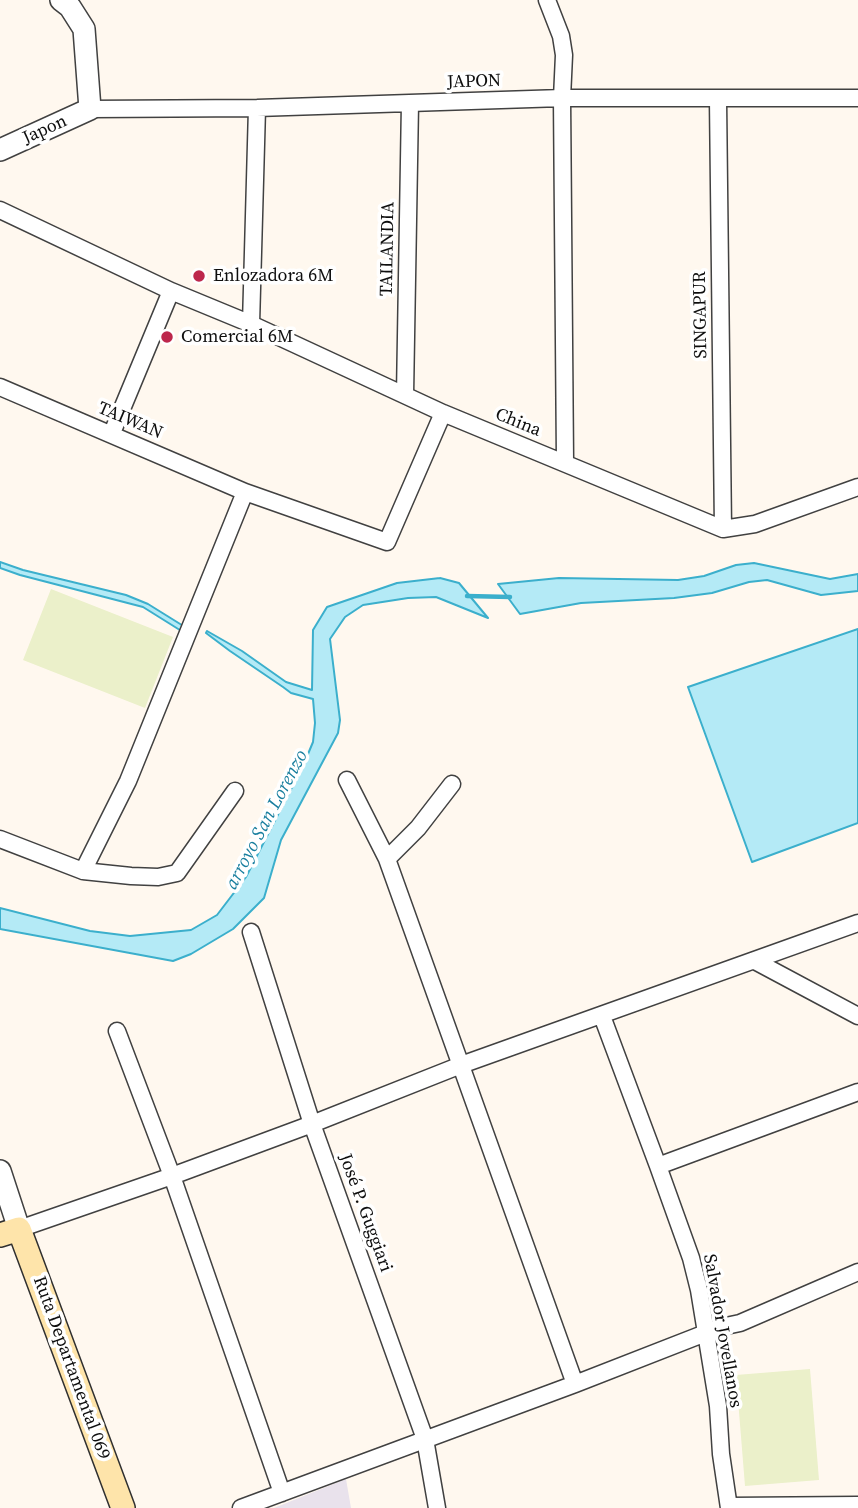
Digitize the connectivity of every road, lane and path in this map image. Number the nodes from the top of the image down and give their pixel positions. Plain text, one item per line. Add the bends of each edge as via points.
1 (61, 0) edge
2 (547, 0) edge
3 (562, 98) junction
4 (858, 98) edge
5 (718, 100) junction
6 (410, 103) junction
7 (257, 108) junction
8 (90, 109) junction
9 (0, 150) edge
10 (0, 210) edge
11 (170, 291) junction
12 (251, 324) junction
13 (0, 387) edge
14 (405, 395) junction
15 (443, 413) junction
16 (112, 433) junction
17 (565, 463) junction
18 (858, 487) edge
19 (245, 492) junction
20 (723, 529) junction
21 (347, 780) dead end
22 (452, 785) dead end
23 (235, 790) dead end
24 (0, 839) edge
25 (387, 859) junction
26 (83, 871) junction
27 (858, 923) edge
28 (251, 932) dead end
29 (755, 961) junction
30 (602, 1016) junction
31 (858, 1016) edge
32 (117, 1031) dead end
33 (461, 1065) junction
34 (858, 1092) edge
35 (312, 1124) junction
36 (659, 1166) junction
37 (0, 1171) edge
38 (172, 1176) junction
39 (9, 1232) edge
40 (858, 1272) edge
41 (705, 1333) junction
42 (575, 1384) junction
43 (425, 1439) junction
44 (282, 1493) junction
45 (858, 1505) edge
46 (729, 1507) edge
47 (123, 1508) edge
48 (242, 1508) edge
49 (436, 1508) edge

1 - 8 street via 84,29
2 - 3 street via 564,55
3 - 5 street, JAPON
3 - 6 street, JAPON
3 - 17 street
4 - 5 street, JAPON
5 - 20 street, SINGAPUR
6 - 7 street, JAPON
6 - 14 street, TAILANDIA
7 - 8 street, JAPON
7 - 12 street
8 - 9 street, Japon
10 - 11 street, China
11 - 12 street, China
11 - 16 street
12 - 14 street, China
13 - 16 street, TAIWAN
14 - 15 street, China
15 - 17 street, China
15 - 19 street, TAIWAN via 387,542
16 - 19 street, TAIWAN
17 - 20 street, China
18 - 20 street via 755,524
19 - 26 street via 128,781
21 - 25 street
22 - 25 street
23 - 26 street via 177,873 158,877
24 - 26 street
25 - 33 street
27 - 29 street
28 - 35 street, José P. Guggiari
29 - 30 street
29 - 31 street
30 - 33 street
30 - 36 street, Salvador Jovellanos
32 - 38 street
33 - 35 street
33 - 42 street
34 - 36 street
35 - 38 street
35 - 43 street, José P. Guggiari
36 - 41 street, Salvador Jovellanos via 691,1258
37 - 39 street
38 - 39 street
38 - 44 street
39 - 47 main road, Ruta Departamental 069
40 - 41 street via 740,1323
41 - 42 street
41 - 46 street, Salvador Jovellanos
42 - 43 street
43 - 44 street
43 - 49 street, José P. Guggiari
44 - 48 street
45 - 46 street

